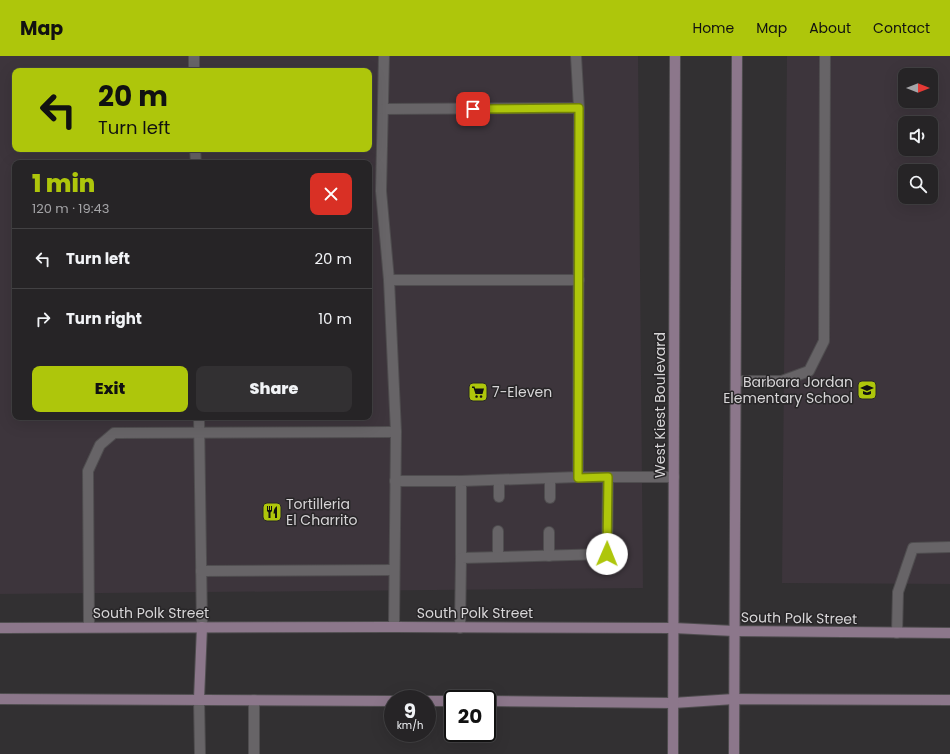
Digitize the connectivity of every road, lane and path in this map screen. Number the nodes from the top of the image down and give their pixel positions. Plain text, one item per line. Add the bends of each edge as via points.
1 (194, 56) edge
2 (384, 56) edge
3 (576, 56) edge
4 (674, 56) edge
5 (737, 56) edge
6 (825, 56) edge
7 (194, 68) edge
8 (579, 108) junction
9 (383, 109) junction
10 (390, 280) junction
11 (579, 280) junction
12 (736, 382) junction
13 (199, 420) edge
14 (200, 432) junction
15 (396, 432) junction
16 (608, 477) junction
17 (674, 477) junction
18 (550, 478) junction
19 (578, 478) junction
20 (499, 480) junction
21 (395, 481) junction
22 (462, 481) junction
23 (499, 497) dead end
24 (550, 498) dead end
25 (498, 531) dead end
26 (549, 532) dead end
27 (950, 547) edge
28 (549, 556) junction
29 (498, 557) junction
30 (462, 558) junction
31 (394, 570) junction
32 (201, 571) junction
33 (89, 627) junction
34 (202, 627) junction
35 (394, 627) junction
36 (0, 628) edge
37 (460, 628) junction
38 (674, 628) junction
39 (734, 632) junction
40 (897, 633) junction
41 (950, 633) edge
42 (0, 699) edge
43 (199, 699) junction
44 (734, 699) junction
45 (254, 700) junction
46 (950, 700) edge
47 (384, 701) edge
48 (496, 701) edge
49 (673, 703) junction
50 (200, 754) edge
51 (254, 754) edge
52 (673, 754) edge
53 (734, 754) edge

1 - 7 lane
2 - 9 lane
3 - 8 lane
4 - 17 main road, West Kiest Boulevard
5 - 12 main road
6 - 12 lane via 824,341 809,371 782,381
8 - 9 lane
8 - 11 lane
9 - 10 lane via 381,191
10 - 11 lane
10 - 15 lane
11 - 19 lane
12 - 39 main road
13 - 14 lane
14 - 15 lane
14 - 32 lane
14 - 33 lane via 114,432 100,445 88,471
15 - 21 lane
16 - 17 lane
16 - 19 lane
16 - 28 lane via 607,554
17 - 38 main road, West Kiest Boulevard
18 - 19 lane
18 - 20 lane
18 - 24 lane
20 - 22 lane
20 - 23 lane
21 - 22 lane
21 - 31 lane
22 - 30 lane
25 - 29 lane
26 - 28 lane
27 - 40 lane via 913,548 898,592
28 - 29 lane
29 - 30 lane
30 - 37 lane
31 - 32 lane
31 - 35 lane
32 - 34 lane
33 - 34 main road, South Polk Street
33 - 36 main road, South Polk Street
34 - 35 main road, South Polk Street
34 - 43 main road
35 - 37 main road, South Polk Street
37 - 38 main road, South Polk Street
38 - 39 main road, South Polk Street
38 - 49 main road, West Kiest Boulevard
39 - 40 main road, South Polk Street
39 - 44 main road
40 - 41 main road, South Polk Street
42 - 43 main road
43 - 45 main road
43 - 50 lane
44 - 46 main road
44 - 49 main road
44 - 53 main road
45 - 47 main road
45 - 51 lane
48 - 49 main road
49 - 52 main road, West Kiest Boulevard

